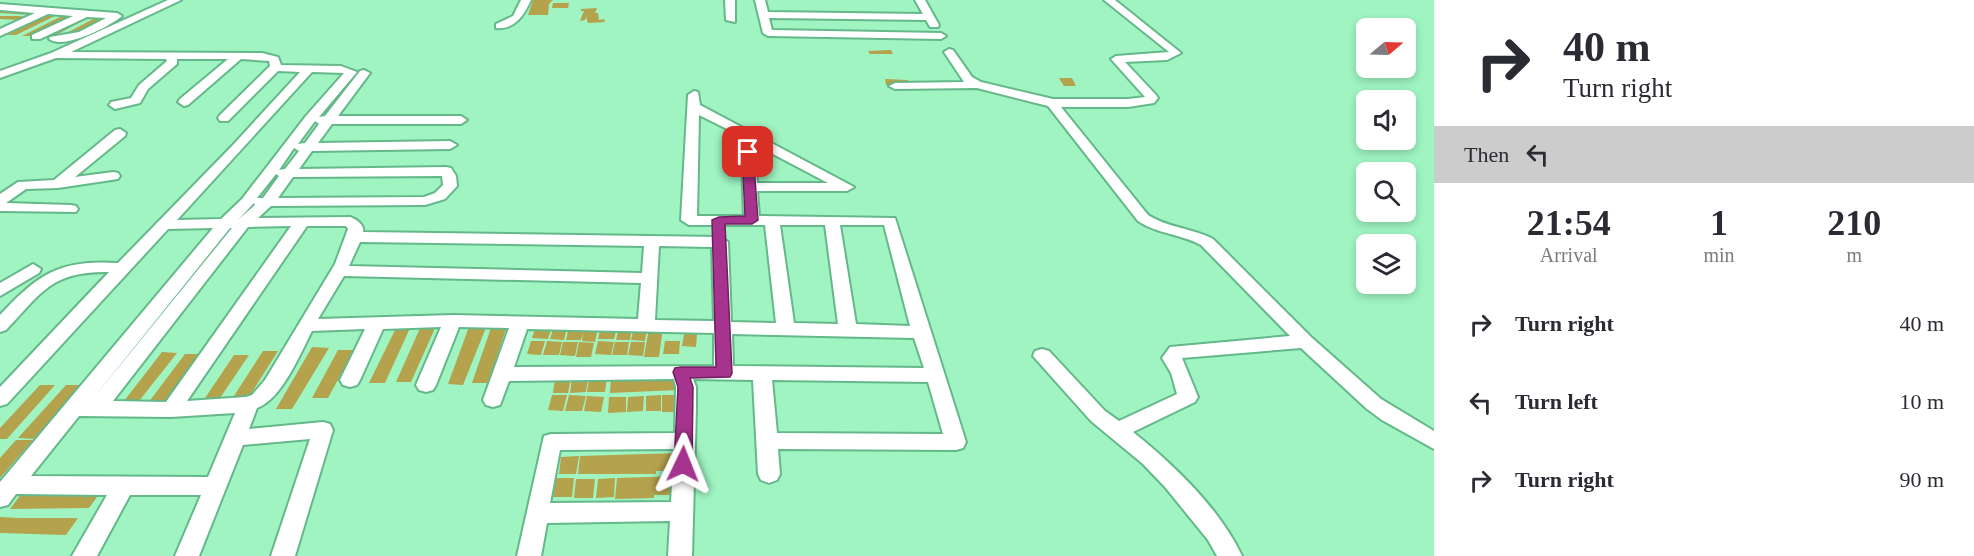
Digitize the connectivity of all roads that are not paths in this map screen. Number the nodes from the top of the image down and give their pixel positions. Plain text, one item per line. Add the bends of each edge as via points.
1 (176, 0) edge
2 (526, 0) edge
3 (730, 0) edge
4 (760, 0) edge
5 (920, 0) edge
6 (1109, 0) edge
7 (0, 7) edge
8 (47, 11) junction
9 (86, 13) junction
10 (763, 15) junction
11 (930, 17) junction
12 (731, 20) dead end
13 (0, 24) edge
14 (20, 24) junction
15 (500, 26) dead end
16 (0, 33) edge
17 (36, 38) dead end
18 (54, 39) dead end
19 (950, 52) dead end
20 (55, 55) junction
21 (171, 56) junction
22 (238, 56) junction
23 (276, 67) junction
24 (309, 69) junction
25 (364, 73) dead end
26 (0, 75) edge
27 (977, 85) junction
28 (895, 86) dead end
29 (184, 102) dead end
30 (1052, 103) junction
31 (115, 105) dead end
32 (224, 118) dead end
33 (310, 120) junction
34 (328, 120) junction
35 (461, 120) dead end
36 (120, 134) dead end
37 (747, 135) junction
38 (450, 145) dead end
39 (290, 147) junction
40 (308, 147) junction
41 (269, 173) junction
42 (288, 173) junction
43 (113, 176) dead end
44 (58, 184) junction
45 (750, 187) junction
46 (0, 200) edge
47 (247, 202) junction
48 (267, 202) junction
49 (0, 207) edge
50 (71, 209) dead end
51 (719, 220) junction
52 (752, 220) junction
53 (772, 220) junction
54 (832, 220) junction
55 (302, 222) junction
56 (244, 223) junction
57 (225, 224) junction
58 (162, 225) junction
59 (355, 237) junction
60 (652, 240) junction
61 (720, 242) junction
62 (122, 268) junction
63 (33, 269) dead end
64 (338, 271) junction
65 (649, 278) junction
66 (0, 291) edge
67 (453, 321) junction
68 (520, 323) junction
69 (376, 324) junction
70 (306, 325) junction
71 (646, 325) junction
72 (0, 326) edge
73 (724, 328) junction
74 (786, 329) junction
75 (848, 330) junction
76 (921, 332) junction
77 (1305, 341) junction
78 (1042, 356) dead end
79 (681, 372) junction
80 (724, 373) junction
81 (762, 373) junction
82 (504, 374) junction
83 (936, 375) junction
84 (350, 380) dead end
85 (426, 386) dead end
86 (0, 399) edge
87 (493, 400) dead end
88 (249, 404) junction
89 (172, 408) junction
90 (73, 409) junction
91 (96, 409) junction
92 (1117, 431) junction
93 (236, 438) junction
94 (684, 441) junction
95 (767, 441) junction
96 (1434, 441) edge
97 (769, 474) dead end
98 (124, 486) junction
99 (216, 486) junction
100 (6, 492) edge
101 (682, 511) junction
102 (537, 513) junction
103 (84, 556) edge
104 (187, 556) edge
105 (283, 556) edge
106 (529, 556) edge
107 (680, 556) edge
108 (1230, 556) edge

1 - 20 street
2 - 15 street via 517,18
3 - 12 street
4 - 10 street
5 - 11 street
6 - 30 street via 1177,54 1116,59 1150,100
7 - 8 street
8 - 9 street
8 - 14 street
9 - 17 street
9 - 18 street via 117,16 82,35
10 - 11 street
10 - 11 street via 768,33 941,36
13 - 14 street
14 - 16 street
19 - 27 street via 968,79
20 - 21 street
20 - 26 street
21 - 22 street
21 - 31 street via 172,62 143,87 137,98
22 - 23 street via 270,57
22 - 29 street
23 - 24 street
23 - 32 street
24 - 33 street via 351,72
24 - 58 street
25 - 34 street
27 - 28 street
27 - 30 street
30 - 77 street via 1143,218 1155,226 1186,232 1207,242
33 - 34 street
33 - 39 street
34 - 35 street
34 - 40 street
36 - 44 street
37 - 45 street
37 - 45 street via 847,187
37 - 51 street via 694,101 689,220
38 - 40 street
39 - 40 street
39 - 41 street
40 - 42 street
41 - 42 street
41 - 47 street
42 - 48 street
42 - 48 street via 446,171 450,186 440,196 425,201
43 - 44 street
44 - 46 street via 23,185
45 - 52 street
47 - 48 street
47 - 57 street
48 - 56 street
49 - 50 street
51 - 52 street
51 - 61 street
52 - 53 street
53 - 54 street
53 - 74 street
54 - 75 street
54 - 76 street via 890,221
55 - 56 street
55 - 59 street via 351,222 356,229
55 - 89 street
56 - 57 street
56 - 91 street
57 - 58 street
57 - 90 street
58 - 62 street
59 - 60 street
59 - 64 street
60 - 61 street
60 - 65 street
61 - 73 street
62 - 72 street via 56,275 40,285
62 - 86 street
63 - 66 street
64 - 65 street
64 - 70 street
65 - 71 street
67 - 68 street
67 - 69 street
67 - 85 street
68 - 71 street
68 - 82 street
69 - 70 street
69 - 84 street
70 - 88 street via 272,385 261,399
71 - 73 street
73 - 74 street
73 - 80 street
74 - 75 street
75 - 76 street
76 - 83 street
77 - 92 street via 1177,352 1171,357 1188,397
77 - 96 street via 1382,409
78 - 92 street
79 - 80 street
79 - 82 street
79 - 94 street via 686,387
80 - 81 street
81 - 83 street
81 - 95 street
82 - 87 street
83 - 95 street via 956,442
88 - 89 street
88 - 93 street
89 - 91 street
90 - 91 street
90 - 100 street
92 - 108 street via 1173,481
93 - 99 street
93 - 105 street via 323,430
94 - 101 street
94 - 102 street via 551,442
95 - 97 street
98 - 99 street
98 - 100 street
98 - 103 street
99 - 104 street
101 - 102 street
101 - 107 street
102 - 106 street

